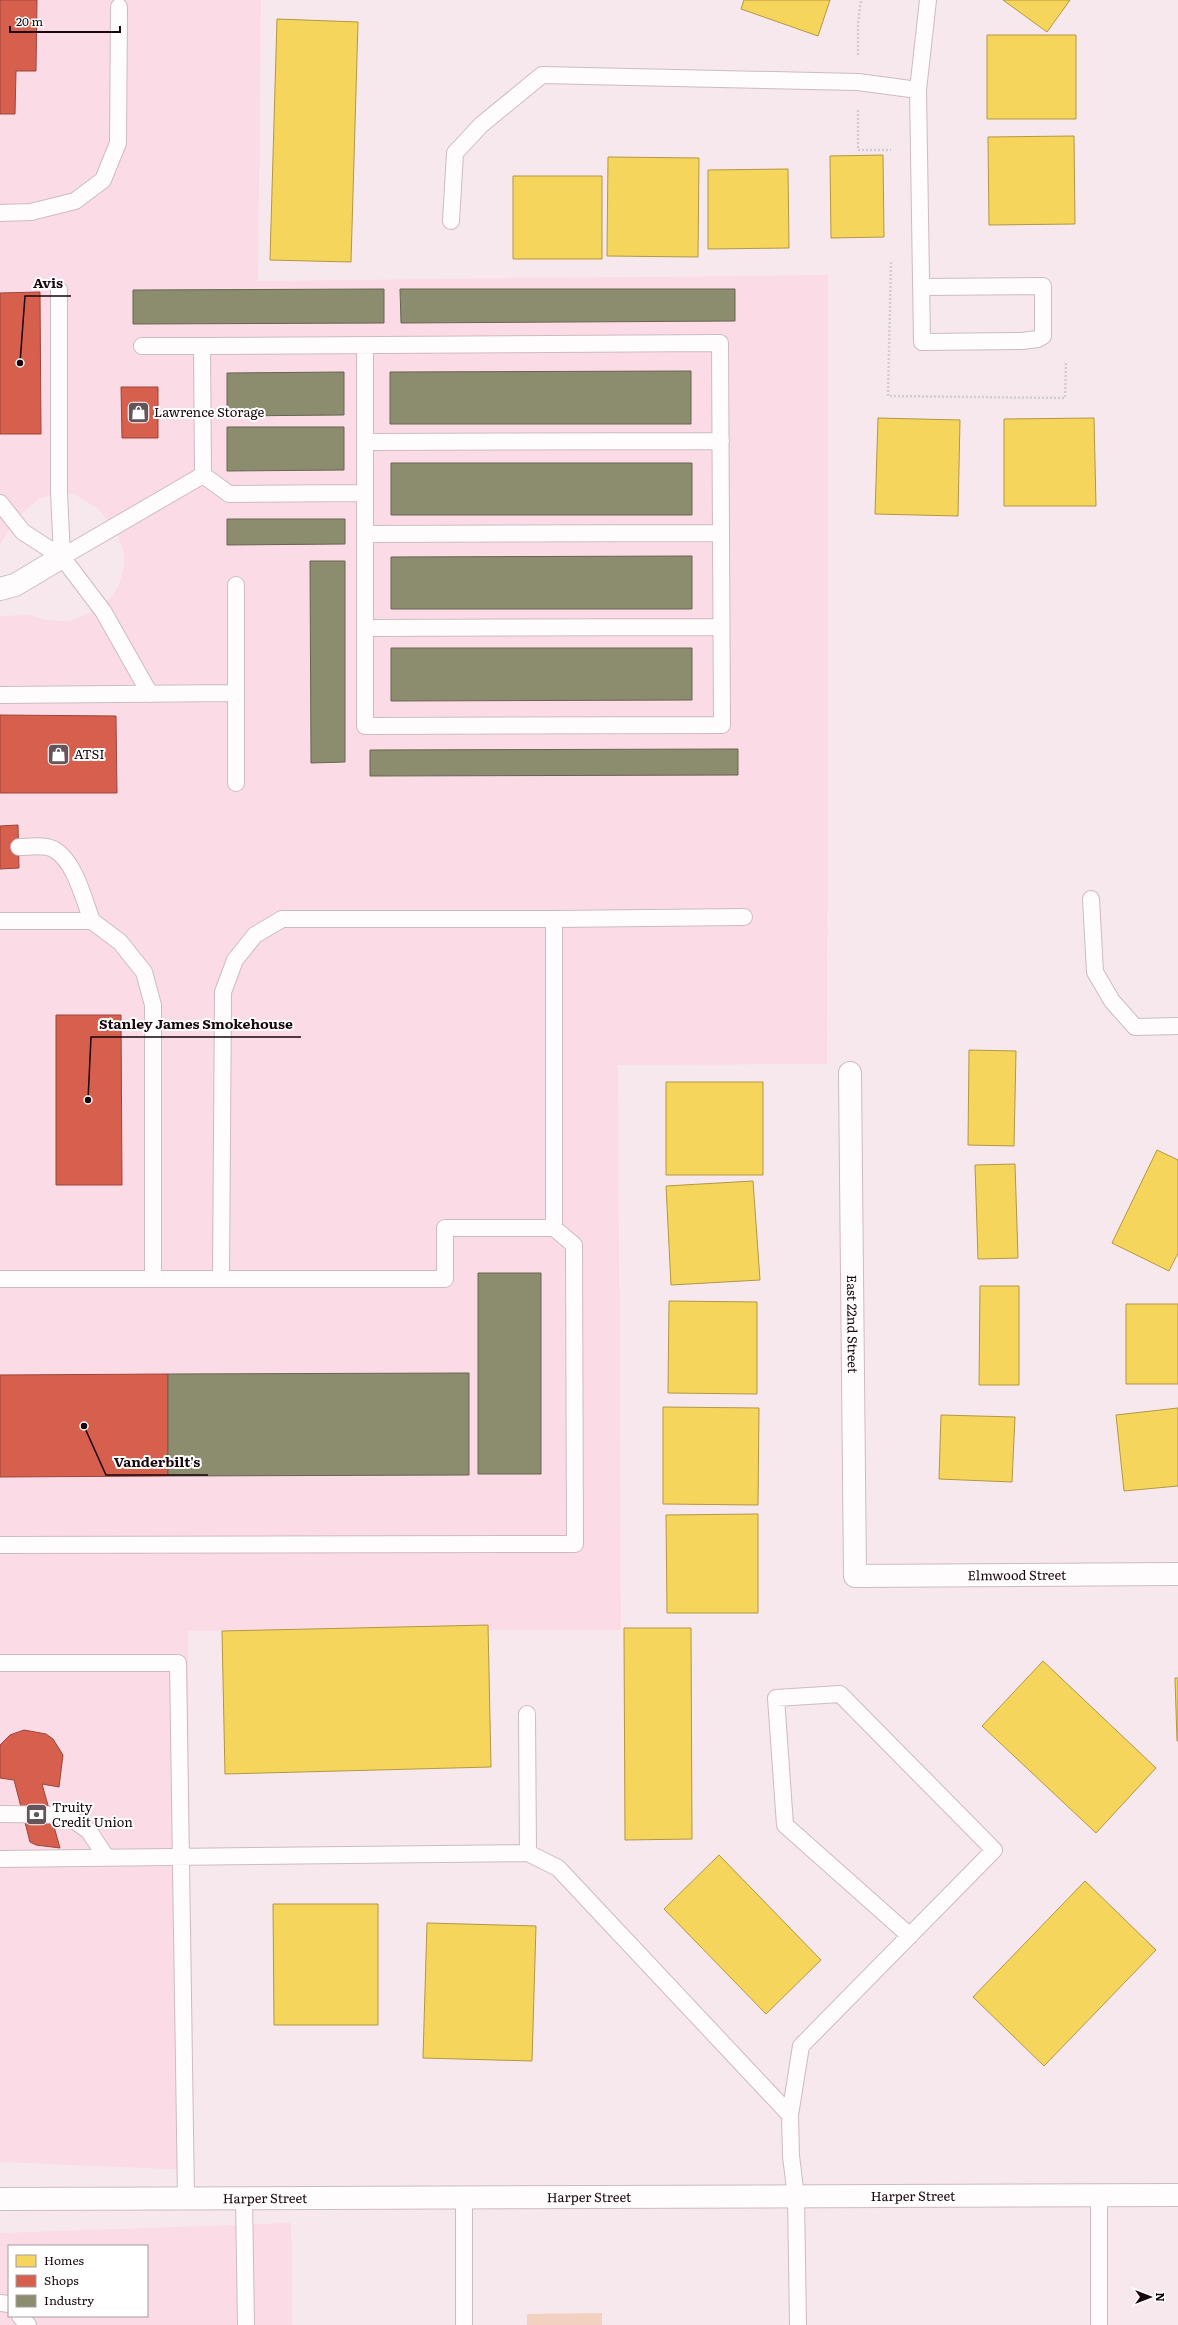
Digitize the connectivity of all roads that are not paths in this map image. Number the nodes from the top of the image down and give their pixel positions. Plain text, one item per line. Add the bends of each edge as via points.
1 (928, 0) edge
2 (119, 7) dead end
3 (918, 90) junction
4 (0, 213) edge
5 (451, 221) dead end
6 (921, 287) junction
7 (59, 290) dead end
8 (365, 345) junction
9 (142, 346) dead end
10 (202, 346) junction
11 (720, 440) junction
12 (365, 442) junction
13 (203, 475) junction
14 (365, 493) junction
15 (0, 503) edge
16 (720, 533) junction
17 (365, 534) junction
18 (62, 557) junction
19 (236, 585) dead end
20 (0, 590) edge
21 (721, 627) junction
22 (365, 628) junction
23 (236, 693) junction
24 (150, 694) junction
25 (0, 695) edge
26 (236, 783) dead end
27 (18, 847) dead end
28 (1091, 899) dead end
29 (744, 917) dead end
30 (554, 919) junction
31 (0, 921) edge
32 (92, 921) junction
33 (1178, 1026) edge
34 (850, 1073) dead end
35 (554, 1228) junction
36 (0, 1279) edge
37 (153, 1279) junction
38 (221, 1279) junction
39 (0, 1545) edge
40 (1178, 1574) edge
41 (855, 1576) joint
42 (0, 1663) edge
43 (527, 1714) dead end
44 (0, 1814) edge
45 (528, 1853) junction
46 (106, 1857) junction
47 (180, 1858) junction
48 (0, 1859) edge
49 (910, 1936) junction
50 (790, 2115) junction
51 (1099, 2196) junction
52 (1178, 2196) edge
53 (796, 2197) junction
54 (186, 2198) junction
55 (244, 2198) junction
56 (464, 2198) junction
57 (0, 2199) edge
58 (21, 2317) edge
59 (28, 2325) edge
60 (246, 2325) edge
61 (464, 2325) edge
62 (798, 2325) edge
63 (1099, 2325) edge

1 - 3 lane
2 - 4 lane via 118,143 103,180 75,201 31,212
3 - 5 lane via 858,82 542,75 481,125 455,153
3 - 6 lane
6 - 6 lane via 922,342 1022,341 1043,336 1043,286
7 - 18 lane via 59,492
8 - 10 lane
8 - 11 lane via 720,343
8 - 12 lane
9 - 10 lane
10 - 13 lane
11 - 12 lane
11 - 16 lane
12 - 14 lane
13 - 14 lane via 229,494
13 - 18 lane
14 - 17 lane
15 - 18 lane via 23,532
16 - 17 lane
16 - 21 lane
17 - 22 lane
18 - 20 street via 16,585
18 - 24 lane via 103,612
19 - 23 lane
21 - 22 lane
21 - 22 lane via 722,725 373,726 365,726
23 - 24 lane
23 - 26 lane
24 - 25 lane
27 - 32 lane via 37,846 54,849 68,861
28 - 33 lane via 1095,972 1112,1001 1135,1027
29 - 30 lane
30 - 35 lane
30 - 38 lane via 282,919 255,935 235,960 223,992
31 - 32 lane
32 - 37 lane via 120,942 144,972 153,1005
34 - 41 street, East 22nd Street
35 - 38 lane via 446,1228 445,1279
35 - 39 lane via 574,1245 575,1544
36 - 37 lane
37 - 38 lane
40 - 41 street, Elmwood Street
42 - 47 lane via 178,1663
43 - 45 lane
44 - 46 lane via 66,1815 89,1831
45 - 47 lane
45 - 50 lane via 558,1868
46 - 47 lane
46 - 48 lane
47 - 54 lane
49 - 49 lane via 994,1850 840,1694 776,1698 785,1825
49 - 50 lane via 801,2046
50 - 53 lane
51 - 52 street, Harper Street
51 - 53 street, Harper Street
51 - 63 lane
53 - 56 street, Harper Street
53 - 62 lane
54 - 55 street, Harper Street
54 - 57 street, Harper Street
55 - 56 street, Harper Street
55 - 60 lane
56 - 61 lane
58 - 59 lane

